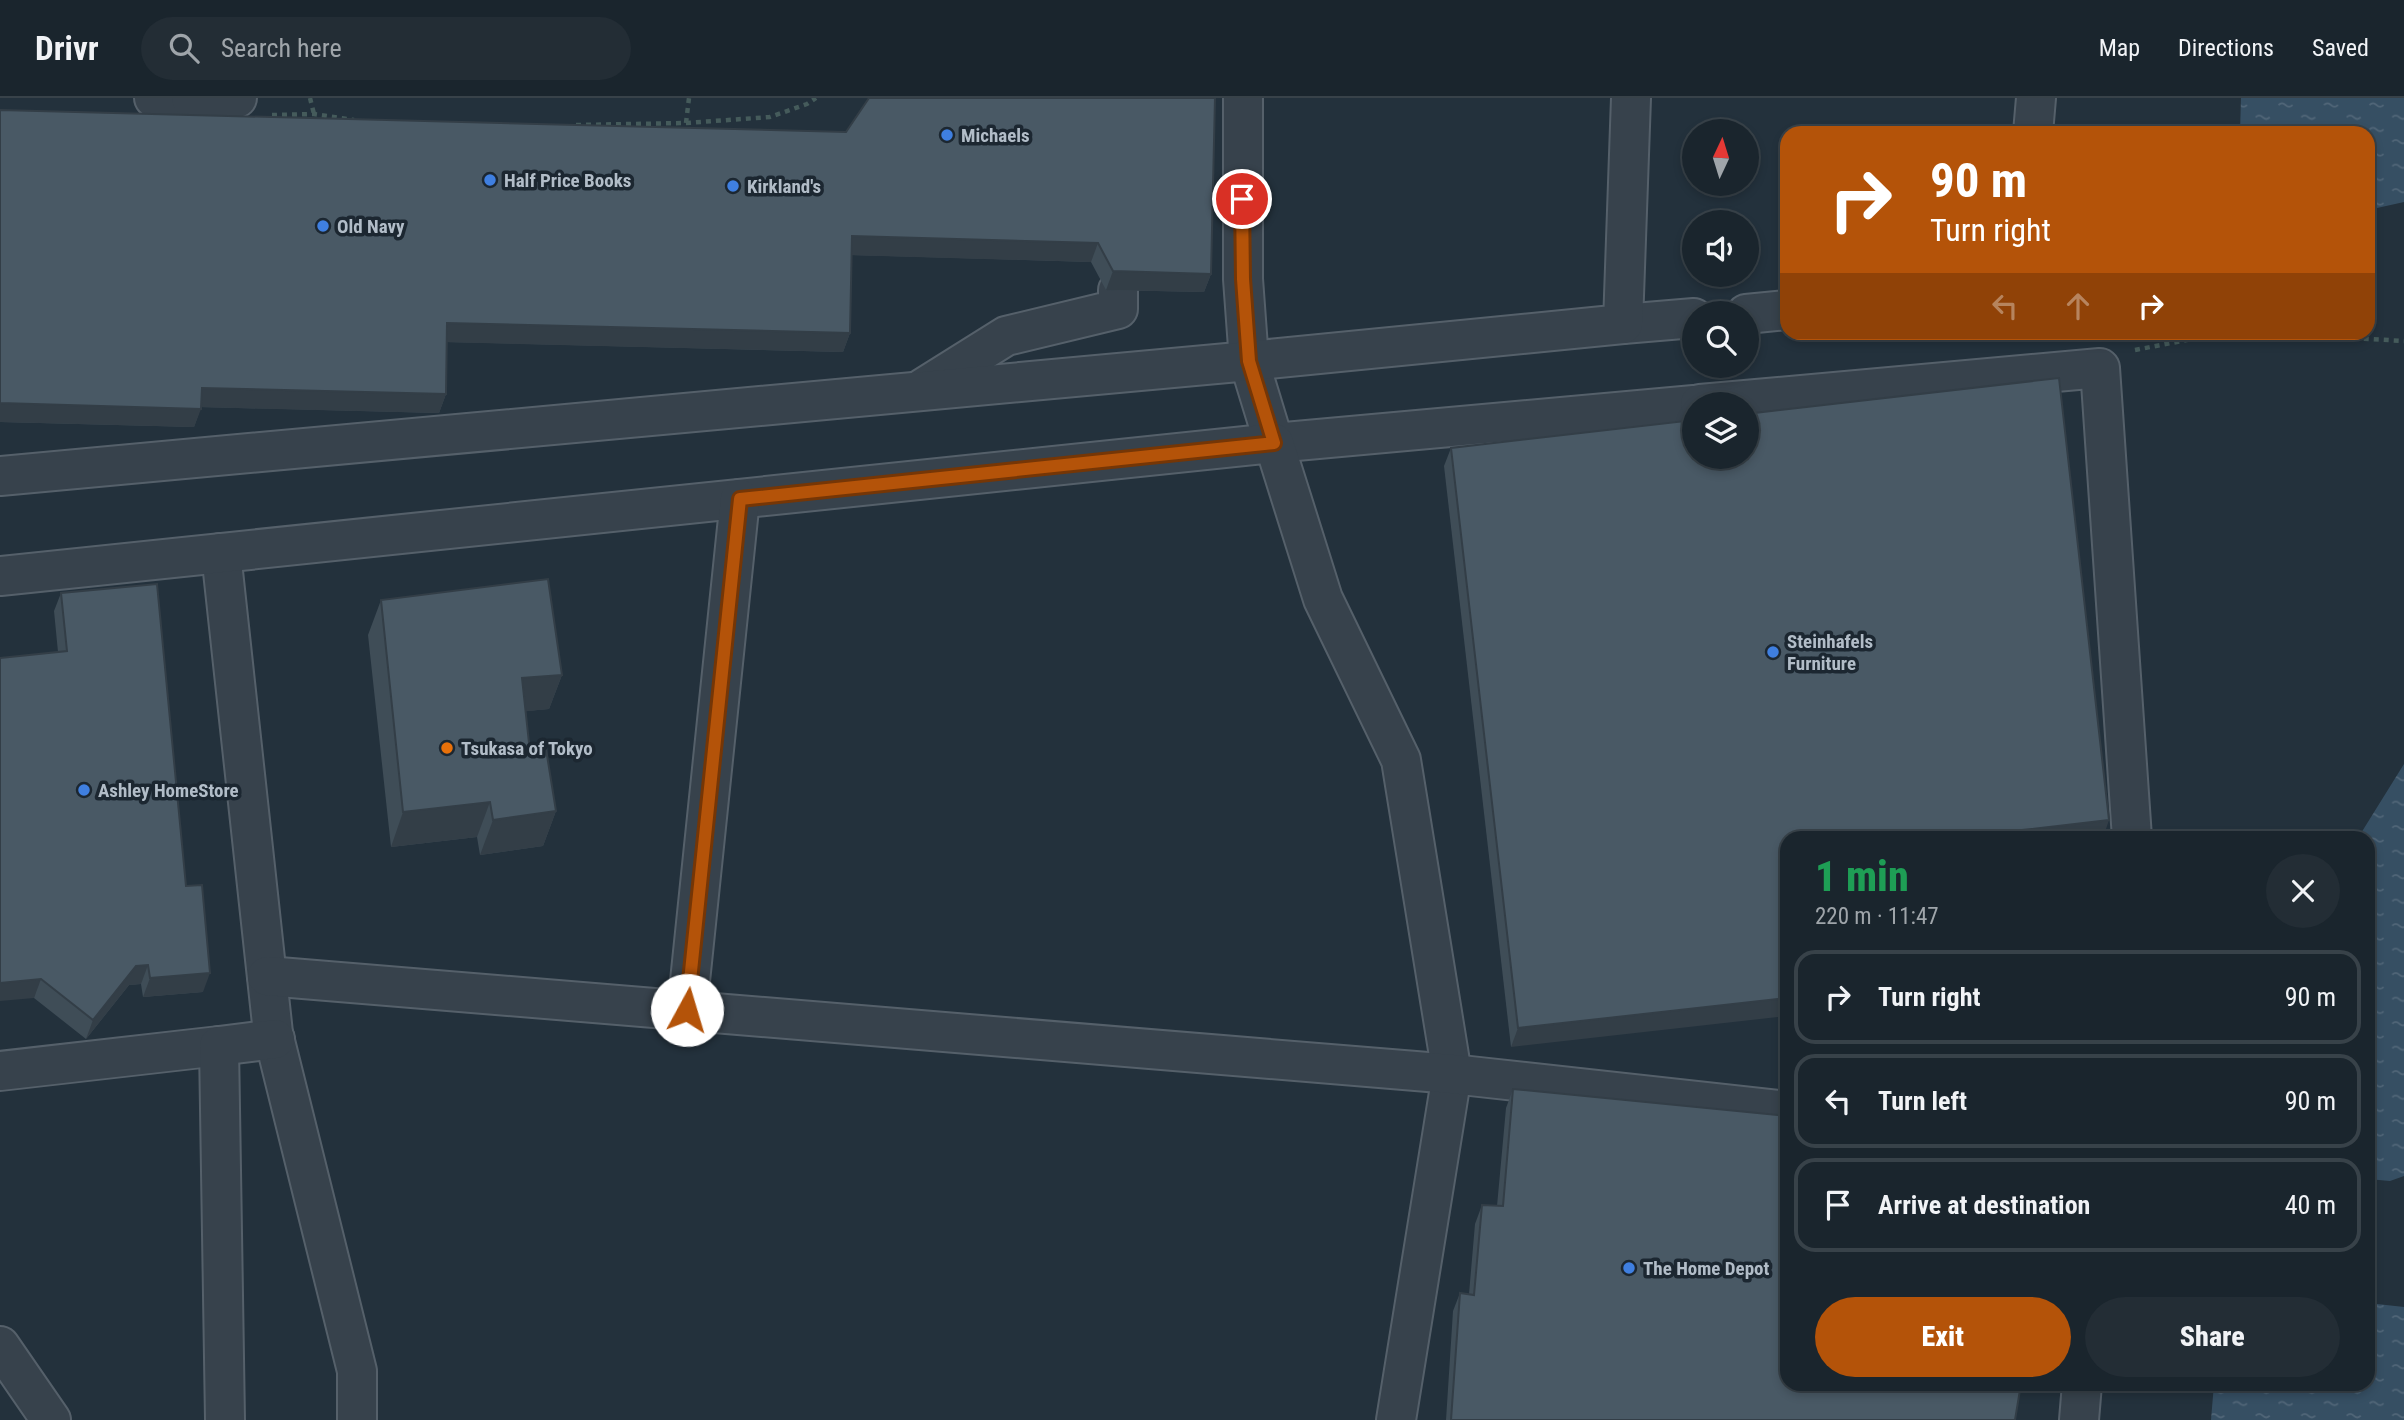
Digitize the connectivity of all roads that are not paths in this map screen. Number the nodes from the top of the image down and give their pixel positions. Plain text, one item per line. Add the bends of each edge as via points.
1 (153, 98) edge
2 (1243, 98) edge
3 (1631, 98) edge
4 (2036, 98) edge
5 (191, 99) edge
6 (248, 107) edge
7 (2034, 126) edge
8 (1118, 290) edge
9 (1780, 311) edge
10 (1759, 313) edge
11 (1682, 319) edge
12 (1623, 324) junction
13 (1249, 361) junction
14 (917, 391) junction
15 (1759, 399) edge
16 (1682, 406) edge
17 (1274, 443) junction
18 (0, 476) edge
19 (740, 499) junction
20 (220, 553) junction
21 (0, 576) edge
22 (2132, 831) edge
23 (267, 976) junction
24 (687, 1010) junction
25 (275, 1039) junction
26 (219, 1046) junction
27 (0, 1071) edge
28 (1452, 1074) junction
29 (1780, 1110) edge
30 (0, 1346) edge
31 (2081, 1391) edge
32 (51, 1420) edge
33 (225, 1420) edge
34 (357, 1420) edge
35 (1396, 1420) edge
36 (2079, 1420) edge

1 - 5 lane
2 - 13 lane via 1243,279
3 - 12 lane
4 - 7 lane
5 - 6 lane
8 - 14 lane via 1118,309 1006,336
9 - 10 lane
11 - 12 lane
12 - 13 lane
13 - 14 lane
13 - 17 lane
14 - 18 lane
15 - 22 lane via 2100,368
16 - 17 lane
17 - 19 lane
17 - 28 lane via 1322,599 1401,760
19 - 20 lane
19 - 24 lane
20 - 21 lane
20 - 23 lane
23 - 24 lane
23 - 25 lane
24 - 28 lane
25 - 26 lane
25 - 34 lane via 357,1371
26 - 27 lane
26 - 33 lane
28 - 29 lane
28 - 35 lane
30 - 32 lane
31 - 36 lane

